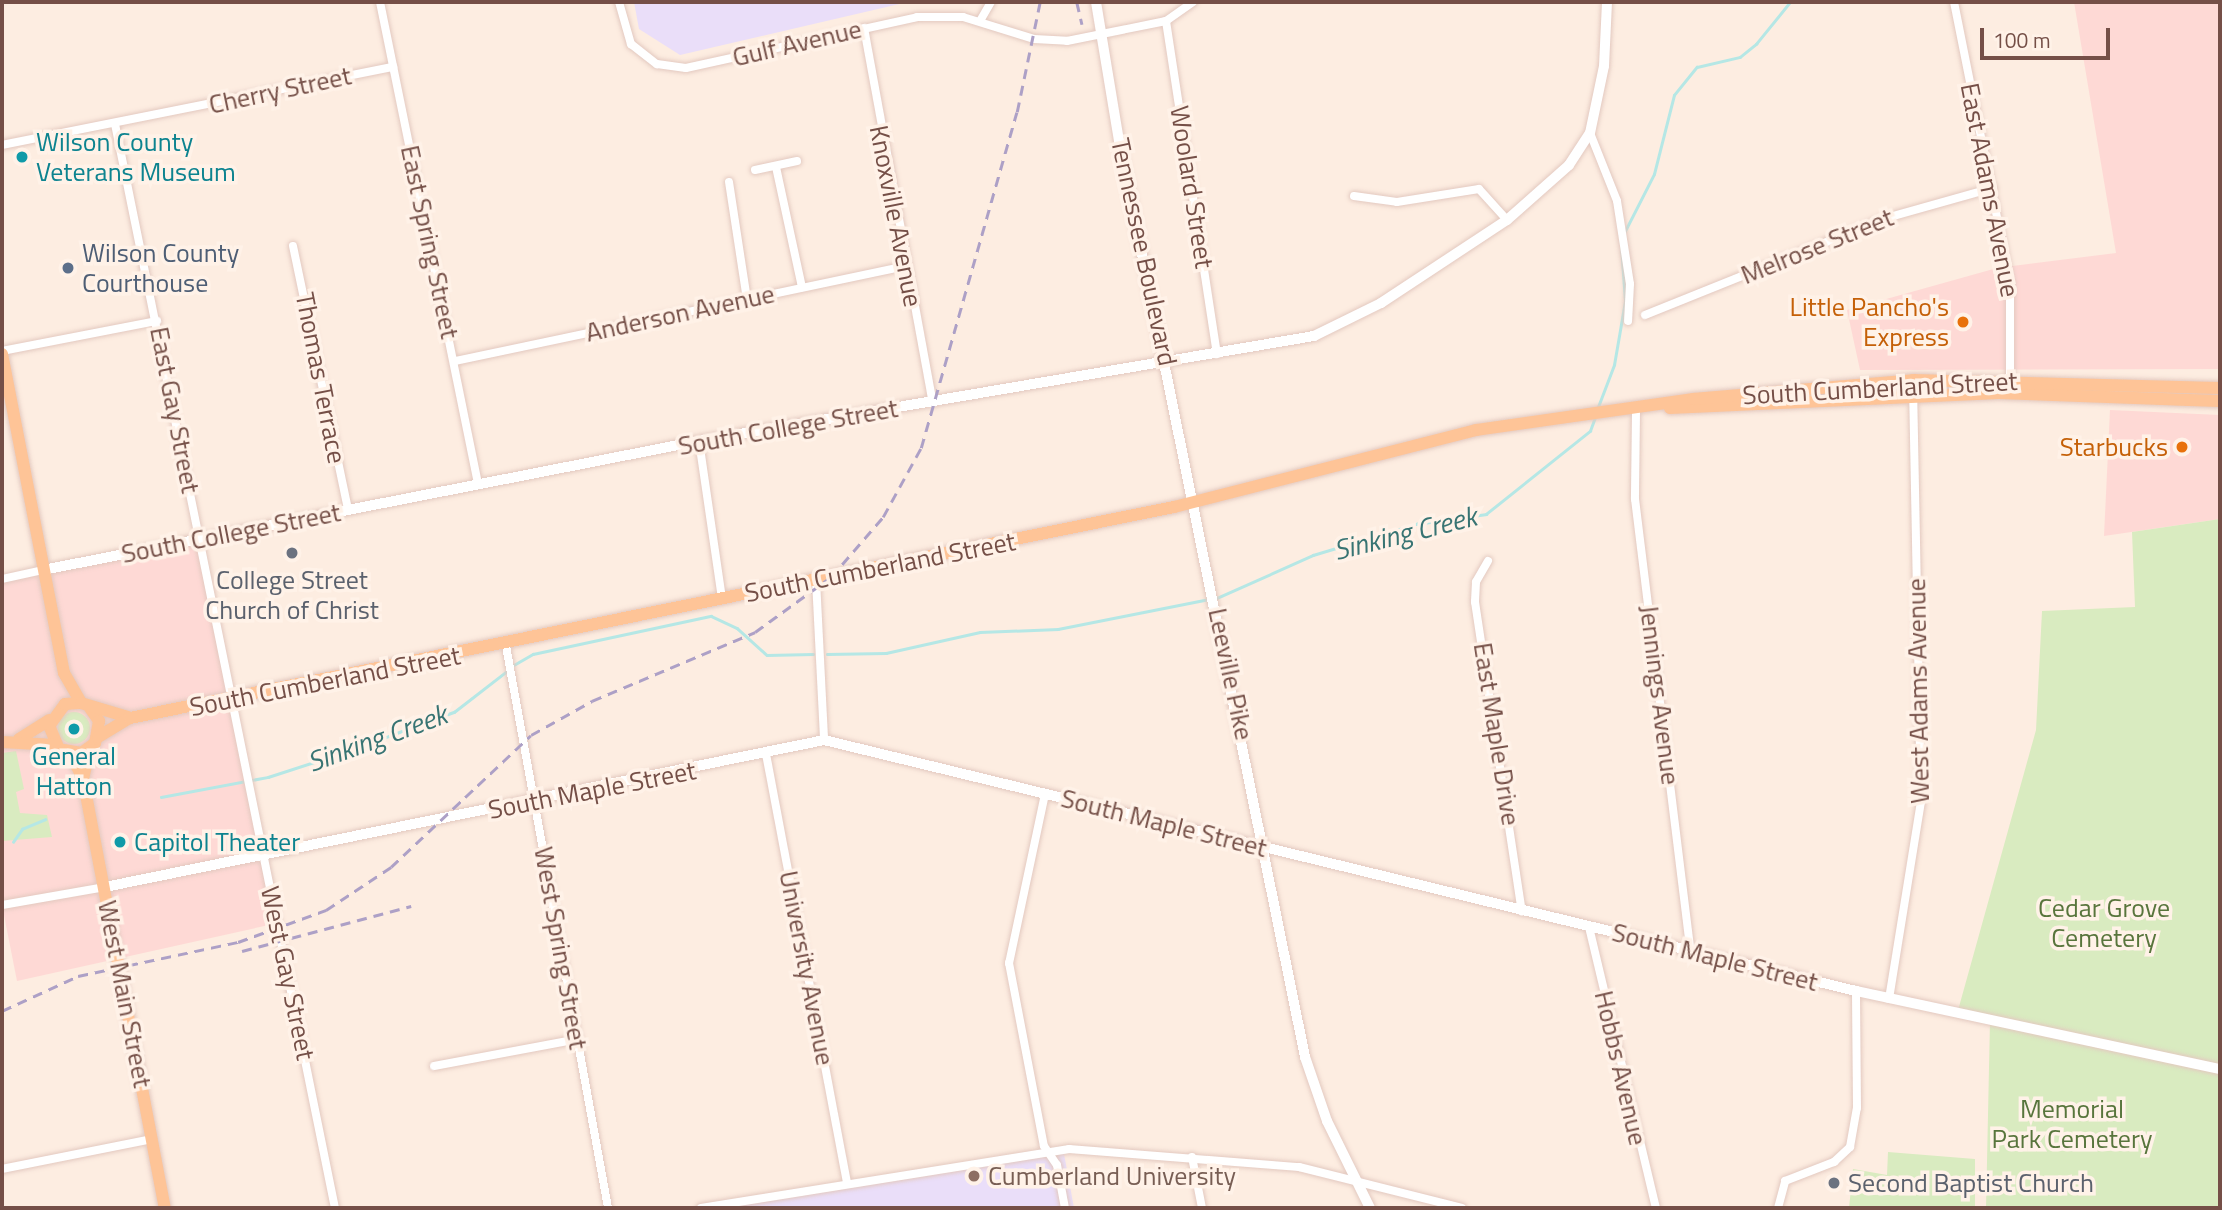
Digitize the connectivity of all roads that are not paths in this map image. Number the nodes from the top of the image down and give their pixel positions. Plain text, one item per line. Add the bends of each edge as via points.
1 (380, 2) edge
2 (619, 2) edge
3 (991, 2) edge
4 (1096, 2) edge
5 (1193, 2) edge
6 (1607, 2) edge
7 (1954, 2) edge
8 (980, 21) junction
9 (1166, 21) junction
10 (864, 28) junction
11 (1104, 34) junction
12 (393, 67) junction
13 (115, 124) junction
14 (1590, 133) junction
15 (2, 145) edge
16 (797, 162) dead end
17 (776, 167) junction
18 (755, 170) dead end
19 (729, 182) dead end
20 (1993, 188) junction
21 (1354, 196) dead end
22 (1507, 220) junction
23 (293, 246) dead end
24 (906, 266) junction
25 (802, 287) junction
26 (747, 299) junction
27 (1645, 315) dead end
28 (158, 321) junction
29 (1629, 321) dead end
30 (2, 352) edge
31 (1217, 354) junction
32 (455, 361) junction
33 (1167, 363) junction
34 (2010, 379) junction
35 (1913, 380) junction
36 (2220, 388) edge
37 (1913, 397) junction
38 (2220, 401) edge
39 (933, 402) junction
40 (1666, 407) junction
41 (1636, 412) junction
42 (699, 441) junction
43 (478, 483) junction
44 (1196, 501) junction
45 (348, 510) junction
46 (201, 538) junction
47 (1488, 561) dead end
48 (43, 570) junction
49 (2, 579) edge
50 (816, 580) junction
51 (722, 599) junction
52 (506, 646) junction
53 (64, 673) junction
54 (234, 697) junction
55 (86, 706) junction
56 (53, 715) junction
57 (130, 718) junction
58 (98, 737) junction
59 (19, 739) junction
60 (824, 740) junction
61 (2, 742) edge
62 (55, 745) junction
63 (90, 748) junction
64 (70, 753) junction
65 (766, 754) junction
66 (83, 779) junction
67 (1045, 794) junction
68 (534, 801) junction
69 (1263, 847) junction
70 (264, 855) junction
71 (104, 887) junction
72 (2, 905) edge
73 (1522, 911) junction
74 (1589, 927) junction
75 (1690, 950) junction
76 (1856, 991) junction
77 (1889, 999) junction
78 (578, 1039) junction
79 (434, 1066) dead end
80 (2220, 1069) edge
81 (152, 1139) junction
82 (1047, 1150) junction
83 (1192, 1157) junction
84 (2, 1169) edge
85 (1354, 1177) junction
86 (848, 1183) junction
87 (166, 1208) edge
88 (335, 1208) edge
89 (608, 1208) edge
90 (701, 1208) edge
91 (1065, 1208) edge
92 (1202, 1208) edge
93 (1370, 1208) edge
94 (1462, 1208) edge
95 (1656, 1208) edge
96 (1778, 1208) edge

1 - 12 street, East Spring Street
2 - 10 street, Gulf Avenue via 625,35 644,56 686,68
3 - 8 street
4 - 11 street, Tennessee Boulevard
5 - 9 street, Gulf Avenue
6 - 14 main road via 1604,66
7 - 20 street, East Adams Avenue
8 - 10 street, Gulf Avenue via 917,17
8 - 11 street, Gulf Avenue via 1034,39
9 - 11 street, Gulf Avenue
9 - 31 street, Woolard Street
10 - 24 street, Knoxville Avenue
11 - 33 street, Tennessee Boulevard via 1119,141
12 - 13 street, Cherry Street
12 - 32 street, East Spring Street
13 - 15 street, Cherry Street
13 - 28 street, East Gay Street
14 - 22 main road, South College Street via 1569,165
14 - 29 street via 1617,201 1630,284
16 - 17 street
17 - 18 street
17 - 25 street
19 - 26 street
20 - 27 street, Melrose Street via 1886,218
20 - 34 street, East Adams Avenue via 2011,298
21 - 22 street via 1397,202 1479,188
22 - 31 main road, South College Street via 1381,303 1314,336
23 - 45 street, Thomas Terrace
24 - 25 street, Anderson Avenue
24 - 39 street, Knoxville Avenue
25 - 26 street, Anderson Avenue
26 - 32 street, Anderson Avenue
28 - 30 street
28 - 46 street, East Gay Street
30 - 48 main road
31 - 33 main road, South College Street
32 - 43 street, East Spring Street
33 - 39 main road, South College Street
33 - 44 street, Tennessee Boulevard
34 - 35 main road, South Cumberland Street
34 - 36 main road, South Cumberland Street
35 - 37 street, West Adams Avenue
35 - 40 main road, South Cumberland Street via 1731,395
37 - 38 main road, South Cumberland Street
37 - 40 main road, South Cumberland Street
37 - 77 street, West Adams Avenue via 1921,802
39 - 42 main road, South College Street
40 - 41 main road, South Cumberland Street
41 - 44 main road, South Cumberland Street via 1546,419 1382,452
41 - 75 street, Jennings Avenue via 1634,499
42 - 43 main road, South College Street
42 - 51 street
43 - 45 main road, South College Street
44 - 50 main road, South Cumberland Street
44 - 69 street, Leeville Pike
45 - 46 main road, South College Street
46 - 48 main road, South College Street
46 - 54 street, East Gay Street
47 - 73 street, East Maple Drive via 1476,582 1475,602
48 - 49 street
48 - 53 main road
50 - 51 main road, South Cumberland Street
50 - 60 street
51 - 52 main road, South Cumberland Street
52 - 54 main road, South Cumberland Street
52 - 68 street, West Spring Street
53 - 55 main road
53 - 56 main road
54 - 57 main road, South Cumberland Street
54 - 70 street, West Gay Street
55 - 56 main road
55 - 57 main road
55 - 58 main road
56 - 59 main road
56 - 62 main road
57 - 58 main road, South Cumberland Street
58 - 63 main road
59 - 61 main road
59 - 62 main road
60 - 65 street, South Maple Street
60 - 67 street, South Maple Street
62 - 64 main road
63 - 64 main road
63 - 66 main road, West Main Street
64 - 66 main road, West Main Street
65 - 68 street, South Maple Street
65 - 86 street, University Avenue
66 - 71 main road, West Main Street
67 - 69 street, South Maple Street
67 - 82 street via 1009,947
68 - 70 street, South Maple Street
68 - 78 street, West Spring Street
69 - 73 street, South Maple Street
69 - 85 street, Leeville Pike via 1312,1084
70 - 71 street, South Maple Street
70 - 88 street, West Gay Street
71 - 72 street
71 - 81 main road, West Main Street
73 - 74 street, South Maple Street
74 - 75 street, South Maple Street
74 - 95 street, Hobbs Avenue
75 - 76 street, South Maple Street
76 - 77 street, South Maple Street
76 - 96 street via 1857,1108 1850,1147 1834,1162 1785,1181
77 - 80 street, South Maple Street
78 - 79 street
78 - 89 street, West Spring Street
81 - 84 street
81 - 87 main road, West Main Street
82 - 83 street
82 - 86 street
82 - 91 street via 1057,1165
83 - 85 street
83 - 92 street
85 - 93 street, Leeville Pike
85 - 94 street
86 - 90 street

